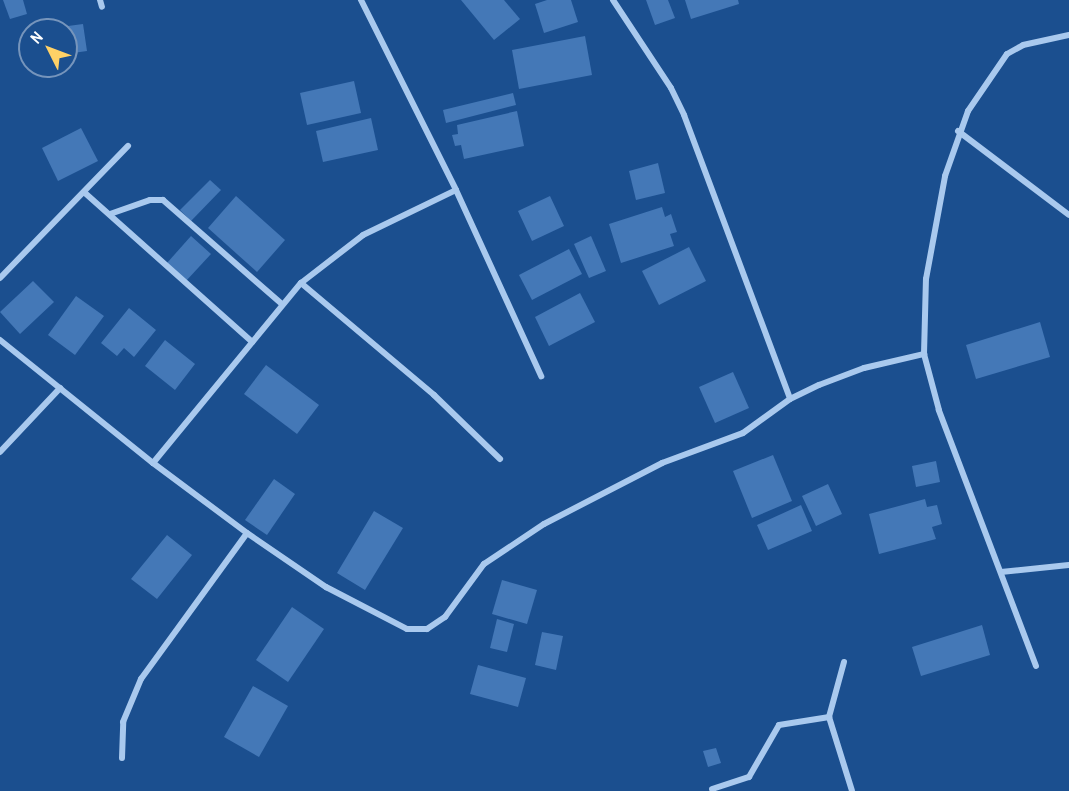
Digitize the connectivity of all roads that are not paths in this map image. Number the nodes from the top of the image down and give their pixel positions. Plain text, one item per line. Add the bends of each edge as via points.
1 (361, 0) edge
2 (613, 0) edge
3 (1069, 35) edge
4 (958, 131) junction
5 (128, 146) dead end
6 (456, 190) junction
7 (85, 194) junction
8 (110, 214) junction
9 (1069, 215) edge
10 (0, 278) edge
11 (301, 283) junction
12 (282, 304) junction
13 (0, 340) edge
14 (252, 342) junction
15 (924, 354) junction
16 (541, 376) dead end
17 (60, 388) junction
18 (790, 399) junction
19 (0, 452) edge
20 (500, 459) dead end
21 (153, 463) junction
22 (247, 533) junction
23 (1069, 565) edge
24 (1001, 572) junction
25 (844, 662) dead end
26 (1036, 666) dead end
27 (829, 717) junction
28 (122, 758) dead end
29 (712, 789) dead end
30 (852, 791) edge

1 - 6 street
2 - 18 street via 671,88 684,115
3 - 4 street via 1023,45 1007,54
4 - 9 street
4 - 15 street via 945,176 926,279
5 - 7 street
6 - 11 street via 363,235
6 - 16 street
7 - 8 street
7 - 10 street
8 - 12 street via 150,200 163,201
8 - 14 street
11 - 12 street
11 - 20 street via 434,395
12 - 14 street
13 - 17 street
14 - 21 street
15 - 18 street via 864,368
15 - 24 street via 952,448
17 - 19 street
17 - 21 street
18 - 22 street via 743,433 662,463 508,545 484,564 446,616 427,629 407,628 326,587
21 - 22 street
22 - 28 street via 145,671 123,722
23 - 24 street
24 - 26 street
25 - 27 street
27 - 29 street via 779,725 749,777
27 - 30 street

